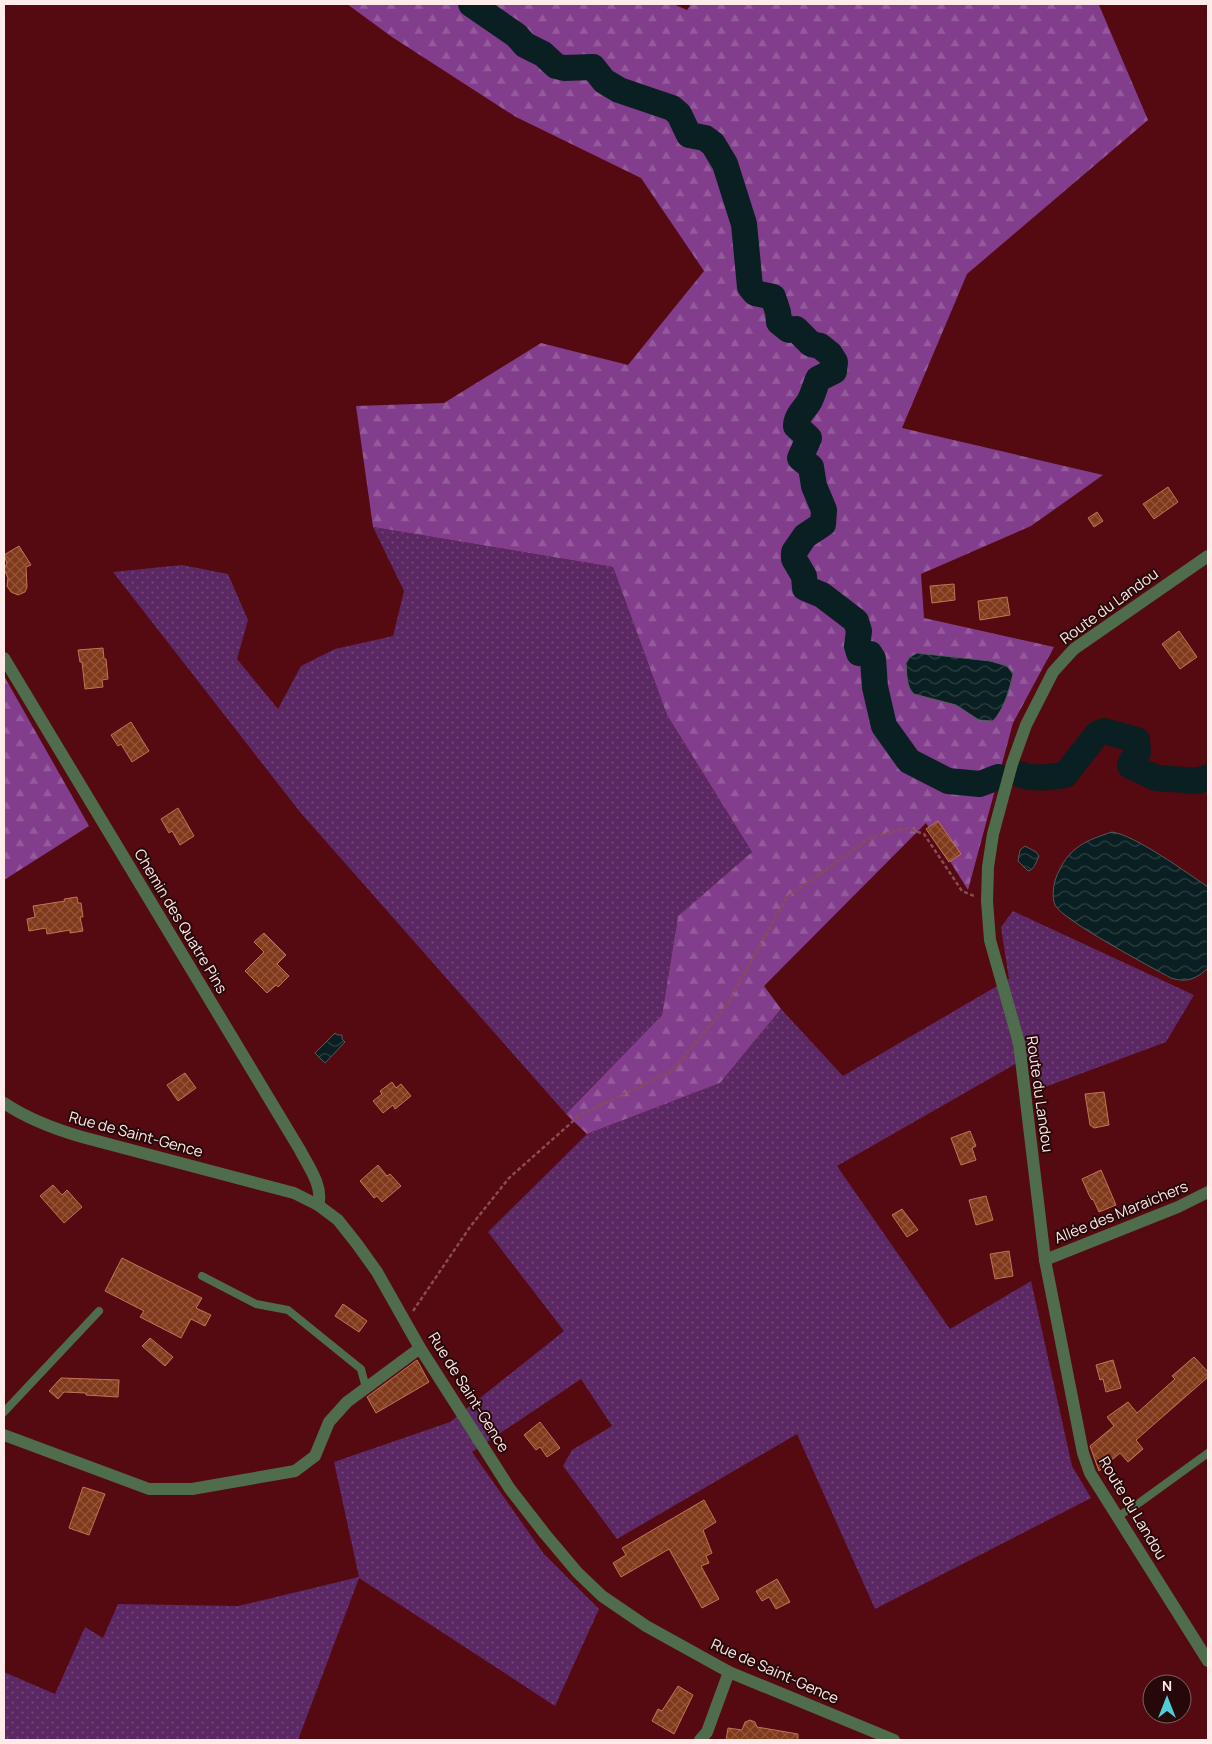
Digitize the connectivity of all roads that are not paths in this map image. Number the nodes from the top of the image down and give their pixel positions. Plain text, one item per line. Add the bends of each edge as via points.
1 (1208, 556) edge
2 (4, 658) edge
3 (4, 1103) edge
4 (1208, 1192) edge
5 (318, 1205) junction
6 (1045, 1260) junction
7 (202, 1276) dead end
8 (99, 1311) dead end
9 (420, 1348) junction
10 (366, 1388) junction
11 (4, 1412) edge
12 (4, 1435) edge
13 (1208, 1453) edge
14 (1117, 1517) junction
15 (1208, 1661) edge
16 (729, 1672) junction
17 (700, 1740) edge
18 (894, 1740) edge

1 - 6 street, Route du Landou via 1074,648 1053,672 1026,725 993,834 987,901 990,940 1019,1043
2 - 5 street, Chemin des Quatre Pins via 300,1150 316,1182
3 - 5 street, Rue de Saint-Gence via 55,1129 294,1193
4 - 6 street, Allée des Maraichers
5 - 9 street, Rue de Saint-Gence via 338,1220 357,1244
6 - 14 street, Route du Landou via 1083,1453 1090,1473
7 - 10 lane via 256,1304 288,1310 361,1369
8 - 11 lane
9 - 10 street
9 - 16 street, Rue de Saint-Gence via 510,1489 577,1572 602,1596 646,1626
10 - 12 street via 347,1402 329,1422 315,1456 295,1471 192,1489 149,1489
13 - 14 lane
14 - 15 street, Route du Landou
16 - 17 street
16 - 18 street, Rue de Saint-Gence

